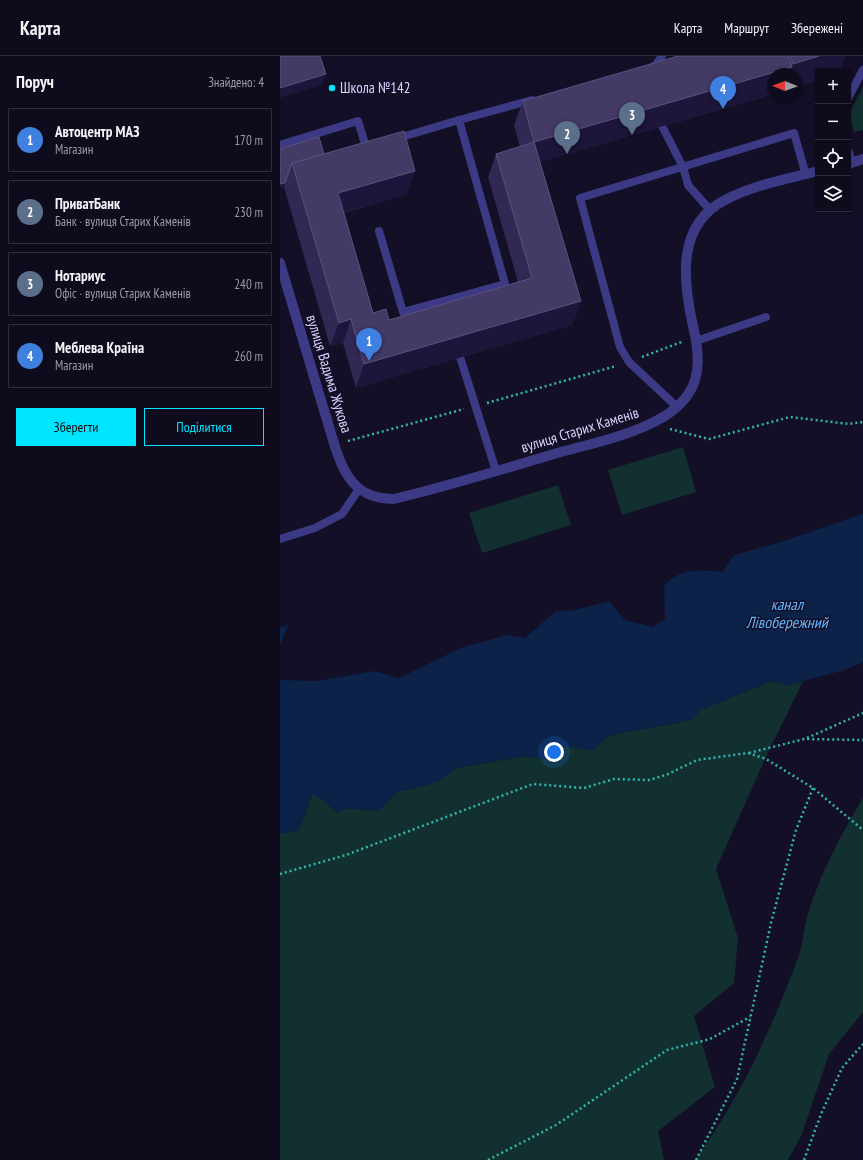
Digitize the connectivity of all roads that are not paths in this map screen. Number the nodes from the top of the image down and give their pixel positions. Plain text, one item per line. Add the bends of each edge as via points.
1 (654, 56) edge
2 (662, 56) edge
3 (655, 66) junction
4 (640, 70) edge
5 (863, 70) edge
6 (652, 79) edge
7 (851, 92) edge
8 (542, 97) edge
9 (459, 120) junction
10 (662, 126) edge
11 (280, 145) edge
12 (863, 159) edge
13 (851, 163) edge
14 (683, 167) junction
15 (815, 172) edge
16 (806, 175) junction
17 (710, 210) junction
18 (379, 231) dead end
19 (280, 263) edge
20 (766, 316) dead end
21 (696, 338) junction
22 (460, 357) edge
23 (677, 407) junction
24 (496, 471) junction
25 (359, 489) junction
26 (280, 539) edge

1 - 3 lane
2 - 3 lane
3 - 4 lane
3 - 6 lane
5 - 7 lane
8 - 9 lane
9 - 11 lane via 366,147 358,121
9 - 18 lane via 505,284 444,304 402,312
10 - 14 lane
12 - 13 street
14 - 16 lane via 794,133
14 - 17 lane via 688,185
14 - 23 lane via 580,198 620,347 629,362
15 - 16 street, вулиця Старих Каменів
16 - 17 street, вулиця Старих Каменів via 739,193 723,200
17 - 21 street, вулиця Старих Каменів via 698,224 689,243 685,260 684,279
19 - 25 street, вулиця Вадима Жукова via 335,444 347,475
20 - 21 lane
21 - 23 street, вулиця Старих Каменів via 698,367 694,382 690,393
22 - 24 lane
23 - 24 street, вулиця Старих Каменів via 633,431
24 - 25 street, вулиця Старих Каменів via 394,499 369,496
25 - 26 lane via 342,514 315,528

